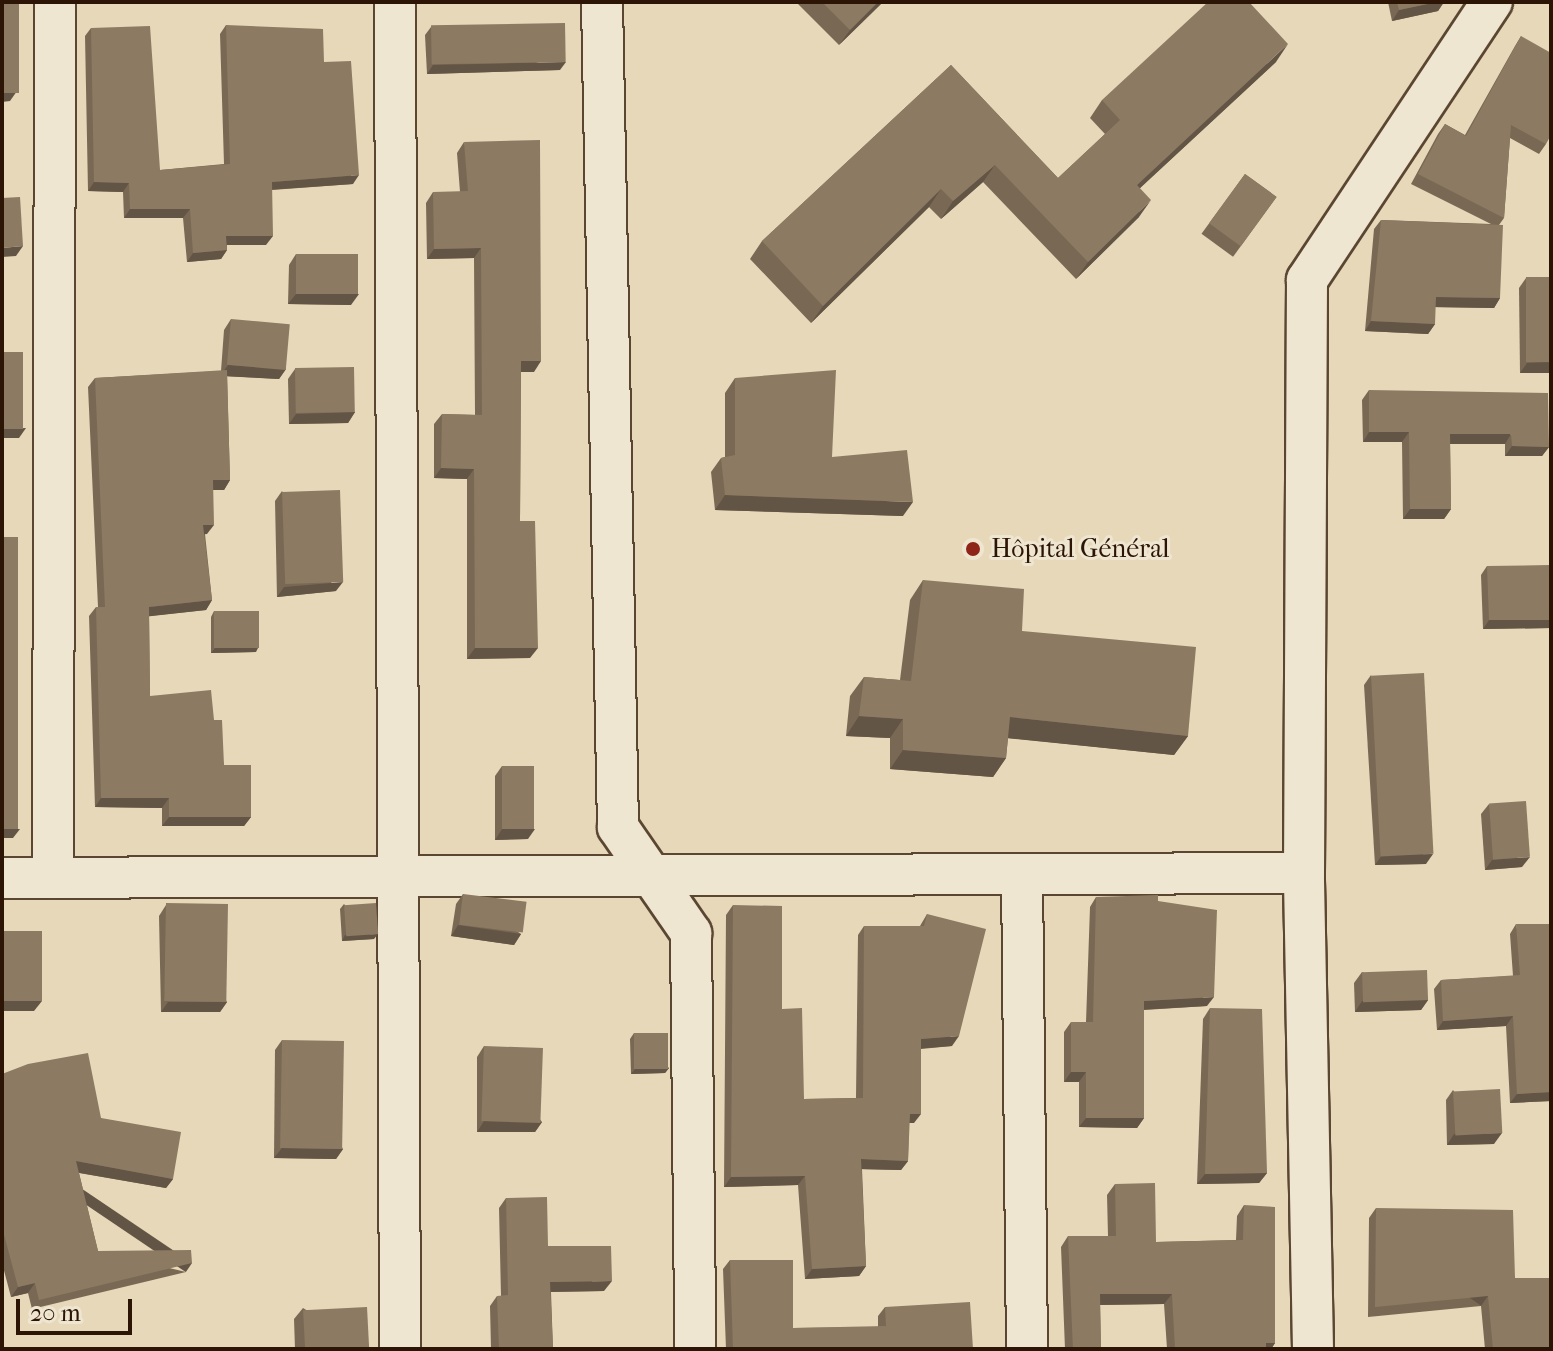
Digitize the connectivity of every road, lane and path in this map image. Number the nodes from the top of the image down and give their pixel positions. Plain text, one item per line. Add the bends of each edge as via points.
1 (55, 2) edge
2 (395, 2) edge
3 (602, 2) edge
4 (1492, 2) edge
5 (1304, 873) junction
6 (1022, 874) junction
7 (650, 876) junction
8 (403, 877) junction
9 (2, 878) edge
10 (53, 878) junction
11 (400, 1349) edge
12 (695, 1349) edge
13 (1027, 1349) edge
14 (1313, 1349) edge

1 - 10 street
2 - 8 street
3 - 7 street via 618,827
4 - 5 street via 1307,280
5 - 6 street
5 - 14 street
6 - 7 street
6 - 13 street
7 - 8 street
7 - 12 street via 691,933 696,968
8 - 10 street
8 - 11 street
9 - 10 street

